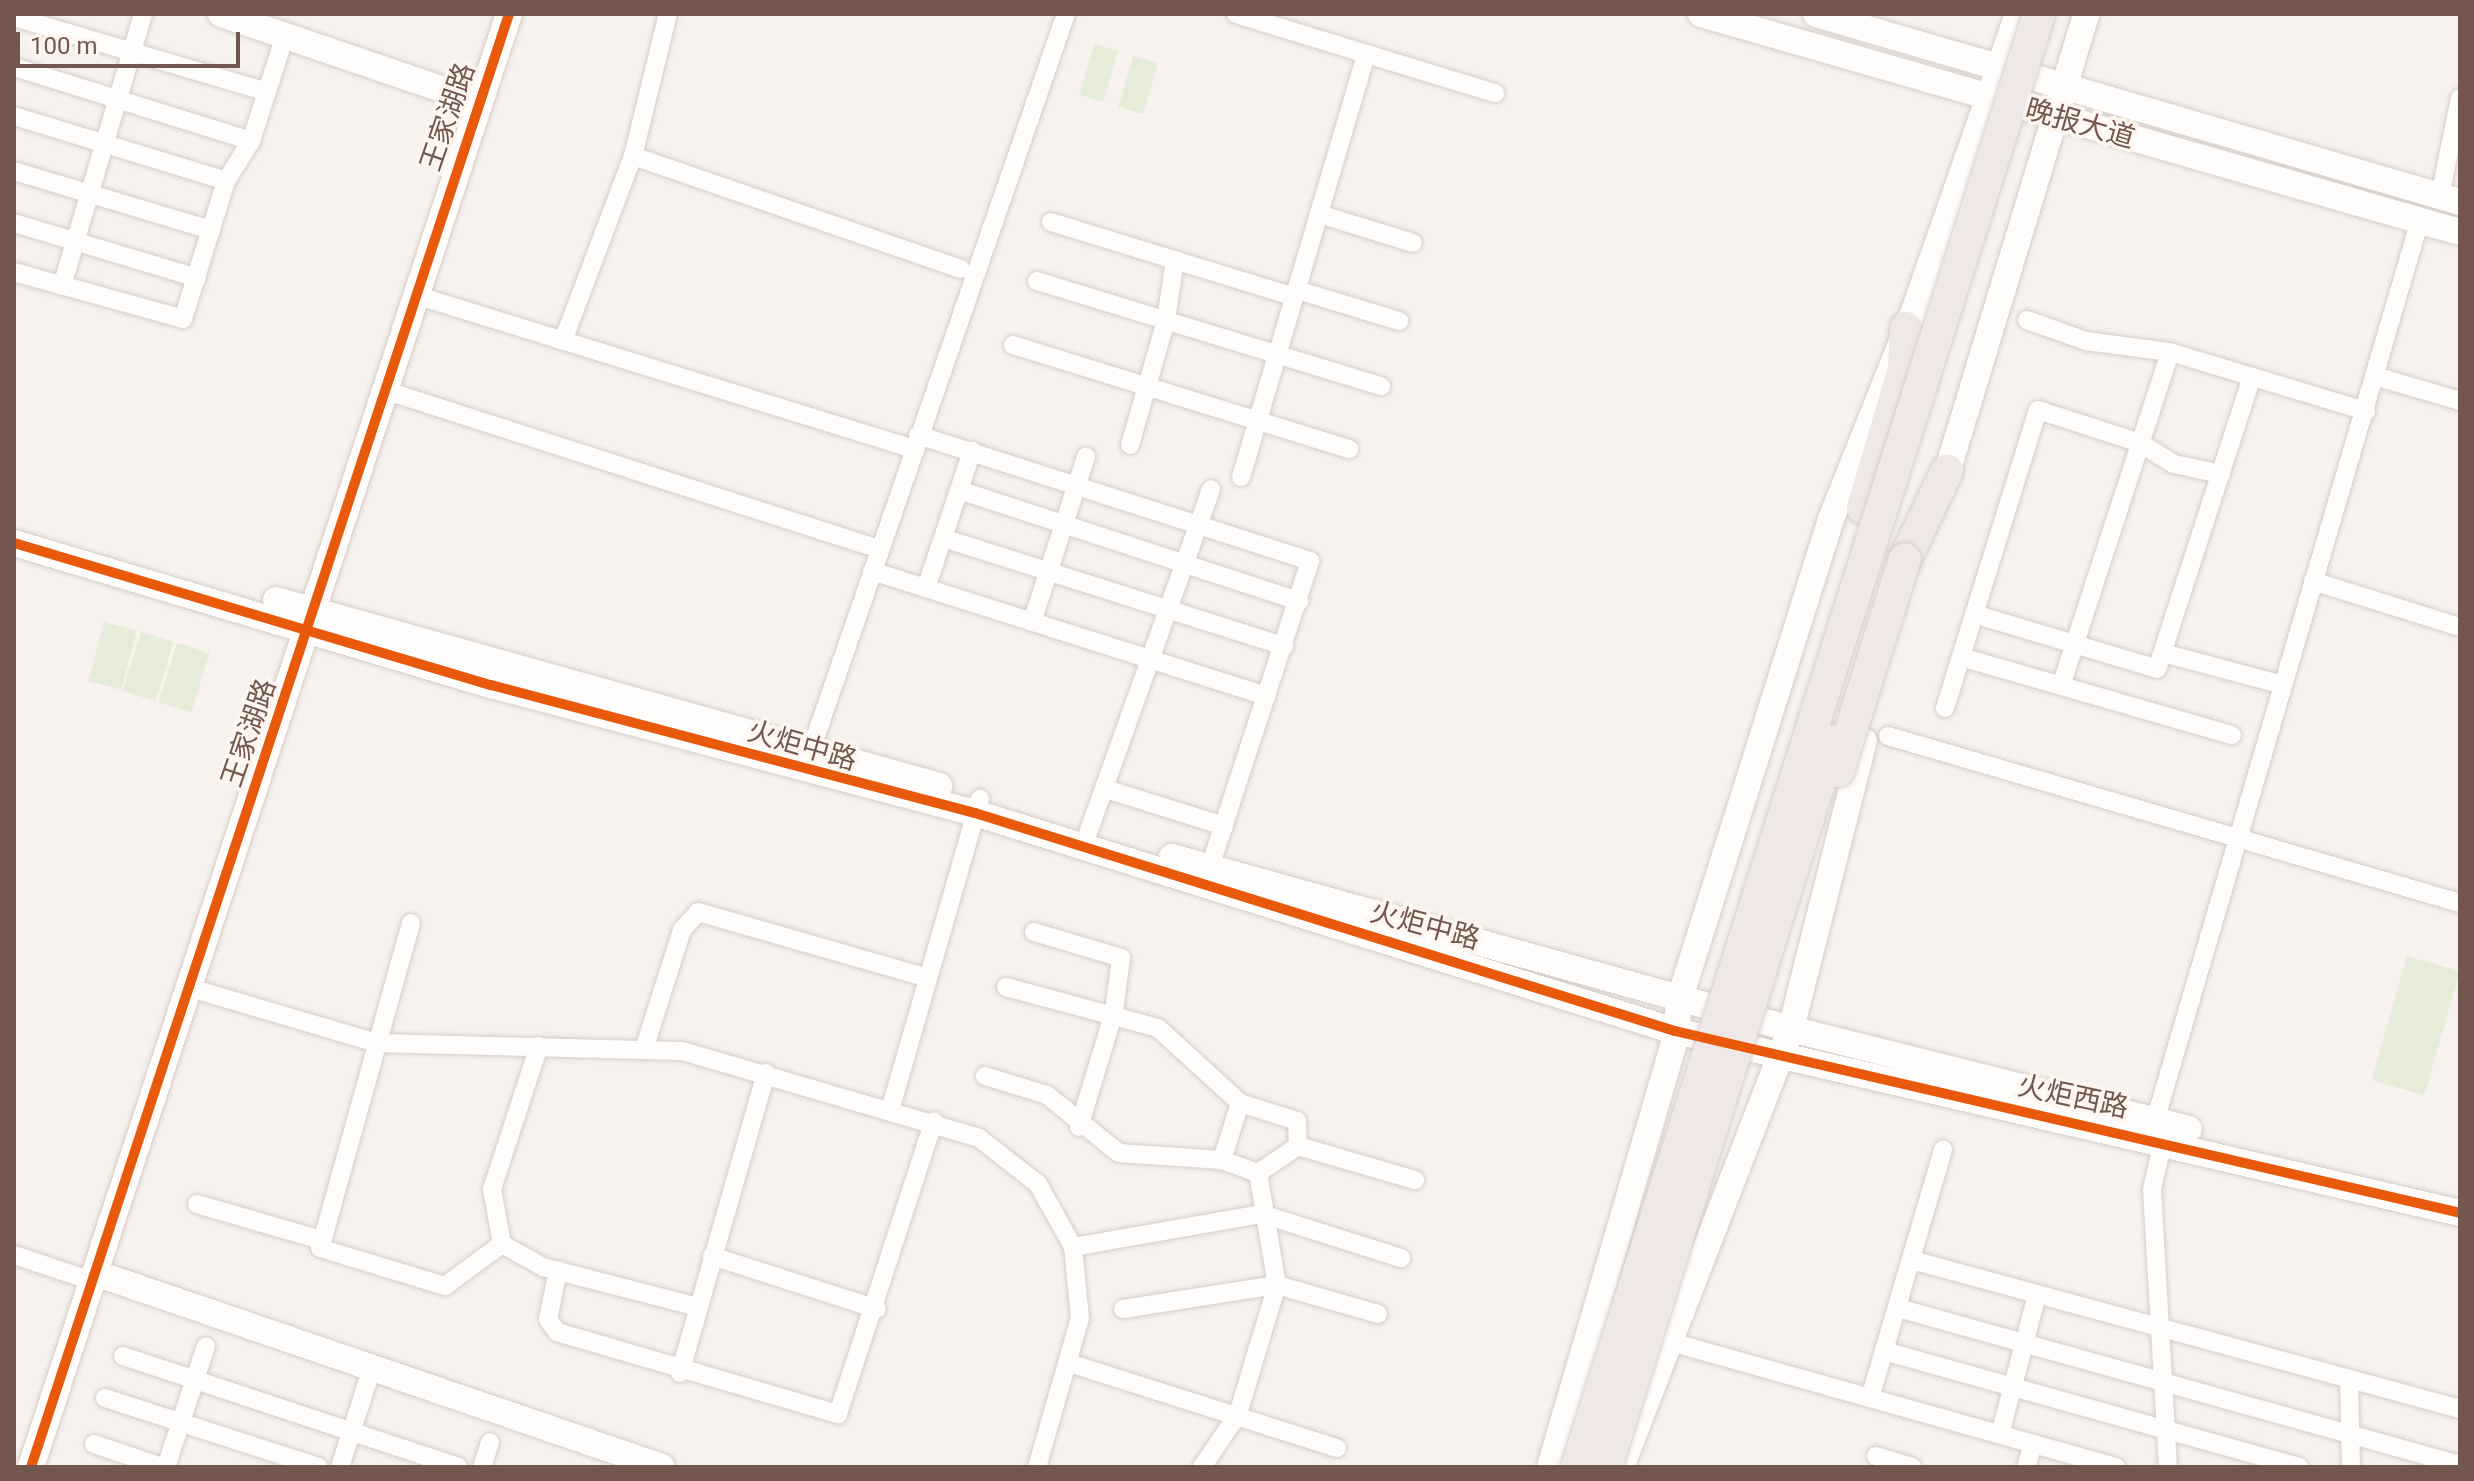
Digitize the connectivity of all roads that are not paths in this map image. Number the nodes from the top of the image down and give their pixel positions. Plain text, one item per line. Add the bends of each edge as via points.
1 (143, 14) edge
2 (221, 14) edge
3 (509, 14) edge
4 (668, 14) edge
5 (1066, 14) edge
6 (1236, 14) edge
7 (1701, 14) edge
8 (1816, 14) edge
9 (2018, 14) edge
10 (2039, 14) edge
11 (2059, 14) edge
12 (2086, 14) edge
13 (14, 17) edge
14 (285, 36) junction
15 (131, 52) junction
16 (1366, 54) junction
17 (14, 67) edge
18 (2001, 68) junction
19 (2063, 88) junction
20 (267, 92) junction
21 (1495, 93) dead end
22 (2460, 98) edge
23 (117, 99) junction
24 (1991, 99) junction
25 (477, 101) junction
26 (14, 116) edge
27 (2055, 116) junction
28 (251, 141) junction
29 (104, 143) junction
30 (633, 156) junction
31 (14, 171) edge
32 (226, 181) junction
33 (89, 193) junction
34 (2450, 199) edge
35 (1319, 214) junction
36 (2420, 220) junction
37 (1051, 222) dead end
38 (14, 223) edge
39 (211, 230) junction
40 (2460, 232) edge
41 (75, 242) junction
42 (1413, 243) dead end
43 (1175, 260) junction
44 (961, 269) dead end
45 (14, 272) edge
46 (197, 278) junction
47 (1037, 281) dead end
48 (62, 286) junction
49 (1296, 293) junction
50 (425, 298) dead end
51 (1166, 320) junction
52 (2027, 320) dead end
53 (1399, 321) dead end
54 (1906, 328) junction
55 (563, 341) junction
56 (1013, 345) dead end
57 (2170, 352) junction
58 (1278, 354) junction
59 (2252, 377) junction
60 (2378, 377) junction
61 (1381, 386) dead end
62 (1147, 387) junction
63 (384, 390) junction
64 (2460, 401) edge
65 (2366, 411) junction
66 (1258, 421) junction
67 (916, 442) junction
68 (2140, 443) junction
69 (1130, 445) dead end
70 (1349, 449) dead end
71 (972, 451) junction
72 (1086, 457) dead end
73 (1947, 471) junction
74 (2221, 474) junction
75 (1241, 477) dead end
76 (1076, 484) junction
77 (1211, 489) dead end
78 (959, 490) junction
79 (1199, 523) junction
80 (1063, 525) junction
81 (14, 529) edge
82 (943, 538) junction
83 (14, 543) edge
84 (879, 549) junction
85 (1185, 564) junction
86 (872, 571) junction
87 (1049, 571) junction
88 (2313, 581) junction
89 (926, 588) junction
90 (1299, 601) junction
91 (1168, 610) junction
92 (1974, 614) junction
93 (314, 620) junction
94 (1032, 622) junction
95 (2460, 627) edge
96 (2075, 643) junction
97 (1284, 646) junction
98 (2163, 653) junction
99 (1961, 657) junction
100 (1151, 659) junction
101 (2283, 685) junction
102 (2061, 686) junction
103 (1267, 696) junction
104 (1945, 708) dead end
105 (2232, 735) dead end
106 (1888, 736) dead end
107 (812, 747) junction
108 (1106, 789) junction
109 (978, 806) junction
110 (1224, 826) junction
111 (1088, 833) junction
112 (2237, 837) junction
113 (1210, 867) junction
114 (2460, 903) edge
115 (411, 923) dead end
116 (1034, 932) dead end
117 (928, 978) junction
118 (1006, 987) dead end
119 (190, 988) junction
120 (1681, 995) junction
121 (1114, 1012) junction
122 (1791, 1029) junction
123 (1675, 1031) junction
124 (377, 1043) junction
125 (1724, 1044) junction
126 (539, 1046) junction
127 (645, 1046) junction
128 (1781, 1054) junction
129 (766, 1073) junction
130 (985, 1076) dead end
131 (1240, 1103) junction
132 (891, 1107) junction
133 (934, 1121) junction
134 (1079, 1127) junction
135 (2159, 1131) junction
136 (1298, 1146) junction
137 (1943, 1150) dead end
138 (1222, 1160) junction
139 (1258, 1173) junction
140 (1415, 1180) dead end
141 (2460, 1197) edge
142 (197, 1204) dead end
143 (2460, 1213) edge
144 (1262, 1214) junction
145 (321, 1240) junction
146 (502, 1244) junction
147 (1073, 1247) junction
148 (14, 1255) edge
149 (712, 1256) junction
150 (1401, 1258) dead end
151 (1912, 1260) junction
152 (558, 1270) junction
153 (96, 1278) junction
154 (1277, 1285) junction
155 (2037, 1295) junction
156 (698, 1307) junction
157 (1898, 1308) junction
158 (877, 1309) junction
159 (1123, 1309) dead end
160 (1378, 1314) dead end
161 (2164, 1331) junction
162 (2025, 1343) junction
163 (206, 1346) dead end
164 (1685, 1346) dead end
165 (1884, 1351) junction
166 (123, 1356) dead end
167 (1069, 1363) junction
168 (372, 1368) junction
169 (680, 1373) junction
170 (195, 1379) junction
171 (2349, 1379) junction
172 (2165, 1380) junction
173 (2013, 1388) junction
174 (105, 1398) dead end
175 (1870, 1398) junction
176 (2460, 1409) edge
177 (1238, 1414) junction
178 (180, 1422) junction
179 (2167, 1429) junction
180 (352, 1431) junction
181 (2350, 1432) junction
182 (2000, 1434) junction
183 (490, 1442) dead end
184 (94, 1444) dead end
185 (2033, 1444) junction
186 (1337, 1448) dead end
187 (1876, 1456) dead end
188 (2460, 1465) edge
189 (31, 1467) edge
190 (164, 1467) edge
191 (318, 1467) edge
192 (340, 1467) edge
193 (458, 1467) edge
194 (482, 1467) edge
195 (662, 1467) edge
196 (1037, 1467) edge
197 (1202, 1467) edge
198 (1550, 1467) edge
199 (1577, 1467) edge
200 (1606, 1467) edge
201 (1621, 1467) edge
202 (1912, 1467) edge
203 (2026, 1467) edge
204 (2116, 1467) edge
205 (2168, 1467) edge
206 (2299, 1467) edge
207 (2351, 1467) edge

1 - 15 street
2 - 14 street
3 - 25 street, 王家湖路
4 - 30 street
5 - 67 street
6 - 16 street
7 - 24 street, 晚报大道
8 - 18 street, 晚报大道
9 - 18 street
10 - 125 highway, bridge
11 - 125 highway, bridge
12 - 19 street
13 - 15 street
14 - 20 street
14 - 25 street
15 - 20 street
15 - 23 street
16 - 21 street
16 - 35 street
17 - 23 street
18 - 19 street, 晚报大道
18 - 24 street
19 - 27 street
19 - 34 street, 晚报大道
20 - 28 street
22 - 34 street
23 - 28 street
23 - 29 street
24 - 27 street, 晚报大道
24 - 54 street
25 - 63 street, 王家湖路
26 - 29 street
27 - 36 street, 晚报大道
27 - 73 street
28 - 32 street
29 - 32 street
29 - 33 street
30 - 44 street
30 - 55 street
31 - 33 street
32 - 39 street
33 - 39 street
33 - 41 street
35 - 42 street
35 - 49 street
36 - 40 street, 晚报大道
36 - 60 street
37 - 43 street
38 - 41 street
39 - 46 street
41 - 46 street
41 - 48 street
43 - 49 street
43 - 51 street
45 - 48 street
46 - 48 street via 179,320
47 - 51 street
49 - 53 street
49 - 58 street
50 - 55 street
51 - 58 street
51 - 62 street
52 - 57 street via 2086,341
54 - 120 street via 1831,519
54 - 125 highway via 1904,369 1863,508 1713,978
55 - 67 street
56 - 62 street
57 - 59 street
57 - 68 street
58 - 61 street
58 - 66 street
59 - 65 street
59 - 74 street
60 - 64 street
60 - 65 street
62 - 66 street
62 - 69 street
63 - 84 street
63 - 93 street, 王家湖路
65 - 88 street
66 - 70 street
66 - 75 street
67 - 71 street
67 - 84 street
68 - 74 street via 2174,464
68 - 92 street via 2038,410
68 - 96 street
71 - 76 street
71 - 78 street
72 - 76 street
73 - 122 street via 1854,772
73 - 125 highway, bridge via 1905,559 1773,974
74 - 98 street
76 - 79 street
76 - 80 street
77 - 79 street
78 - 80 street
78 - 82 street
79 - 85 street
79 - 90 street via 1310,561
80 - 85 street
80 - 87 street
81 - 93 street, 火炬中路
82 - 87 street
82 - 89 street
83 - 93 street
84 - 86 street
85 - 90 street
85 - 91 street
86 - 89 street
86 - 107 street
87 - 91 street
87 - 94 street
88 - 95 street
88 - 101 street
89 - 94 street
90 - 97 street
91 - 97 street
91 - 100 street
92 - 96 street
92 - 99 street
93 - 107 street, 火炬中路
93 - 109 street via 491,685
93 - 119 street, 王家湖路
94 - 100 street
96 - 98 street via 2157,669
96 - 102 street
97 - 103 street
98 - 101 street
99 - 102 street
99 - 104 street
100 - 103 street
100 - 108 street
101 - 112 street
102 - 105 street
103 - 110 street
106 - 112 street
107 - 109 street, 火炬中路
108 - 110 street
108 - 111 street
109 - 111 street, 火炬中路
109 - 117 street
109 - 123 street, 火炬西路
110 - 113 street
111 - 113 street, 火炬中路
112 - 114 street
112 - 135 street
113 - 120 street, 火炬中路
115 - 124 street
116 - 121 street via 1121,958
117 - 127 street via 698,912 682,930
117 - 132 street
118 - 121 street
119 - 124 street
119 - 153 street, 王家湖路
120 - 122 street, 火炬西路
120 - 123 street
121 - 131 street via 1158,1028
121 - 134 street
122 - 128 street
122 - 135 street, 火炬西路
123 - 128 street, 火炬西路
123 - 198 street
124 - 126 street
124 - 145 street
125 - 199 highway, bridge
125 - 200 highway, bridge
126 - 127 street
126 - 146 street via 492,1189
127 - 129 street
128 - 135 street, 火炬西路
128 - 201 street
129 - 132 street
129 - 149 street
130 - 134 street via 1047,1095
131 - 136 street via 1297,1121
131 - 138 street
132 - 133 street
133 - 147 street via 979,1138 1038,1184
133 - 158 street
134 - 138 street via 1119,1153
135 - 141 street, 火炬西路
135 - 143 street, 火炬西路
135 - 161 street via 2152,1189
136 - 139 street via 1281,1164
136 - 140 street
137 - 151 street
138 - 139 street
139 - 144 street
142 - 145 street
144 - 147 street
144 - 150 street
144 - 154 street via 1274,1242
145 - 146 street via 324,1254 445,1286
146 - 152 street
147 - 167 street via 1080,1318
148 - 153 street
149 - 156 street
149 - 158 street
151 - 155 street
151 - 157 street
152 - 156 street
152 - 169 street via 548,1319 557,1332
153 - 168 street
153 - 189 street, 王家湖路
154 - 159 street
154 - 160 street
154 - 177 street
155 - 161 street
155 - 162 street
156 - 169 street
157 - 162 street
157 - 165 street
158 - 169 street via 860,1338 838,1414
161 - 171 street
161 - 172 street
162 - 172 street
162 - 173 street
163 - 170 street
164 - 175 street
165 - 173 street
165 - 175 street
166 - 170 street
167 - 177 street
167 - 196 street
168 - 180 street
168 - 195 street
170 - 178 street
170 - 180 street
171 - 176 street
171 - 181 street
172 - 179 street
172 - 181 street
173 - 179 street
173 - 182 street
174 - 178 street
175 - 182 street
177 - 186 street
177 - 197 street
178 - 190 street
178 - 191 street
179 - 205 street
179 - 206 street
180 - 192 street
180 - 193 street
181 - 188 street
181 - 207 street
182 - 185 street
183 - 194 street
184 - 190 street
185 - 203 street
185 - 204 street
187 - 202 street

